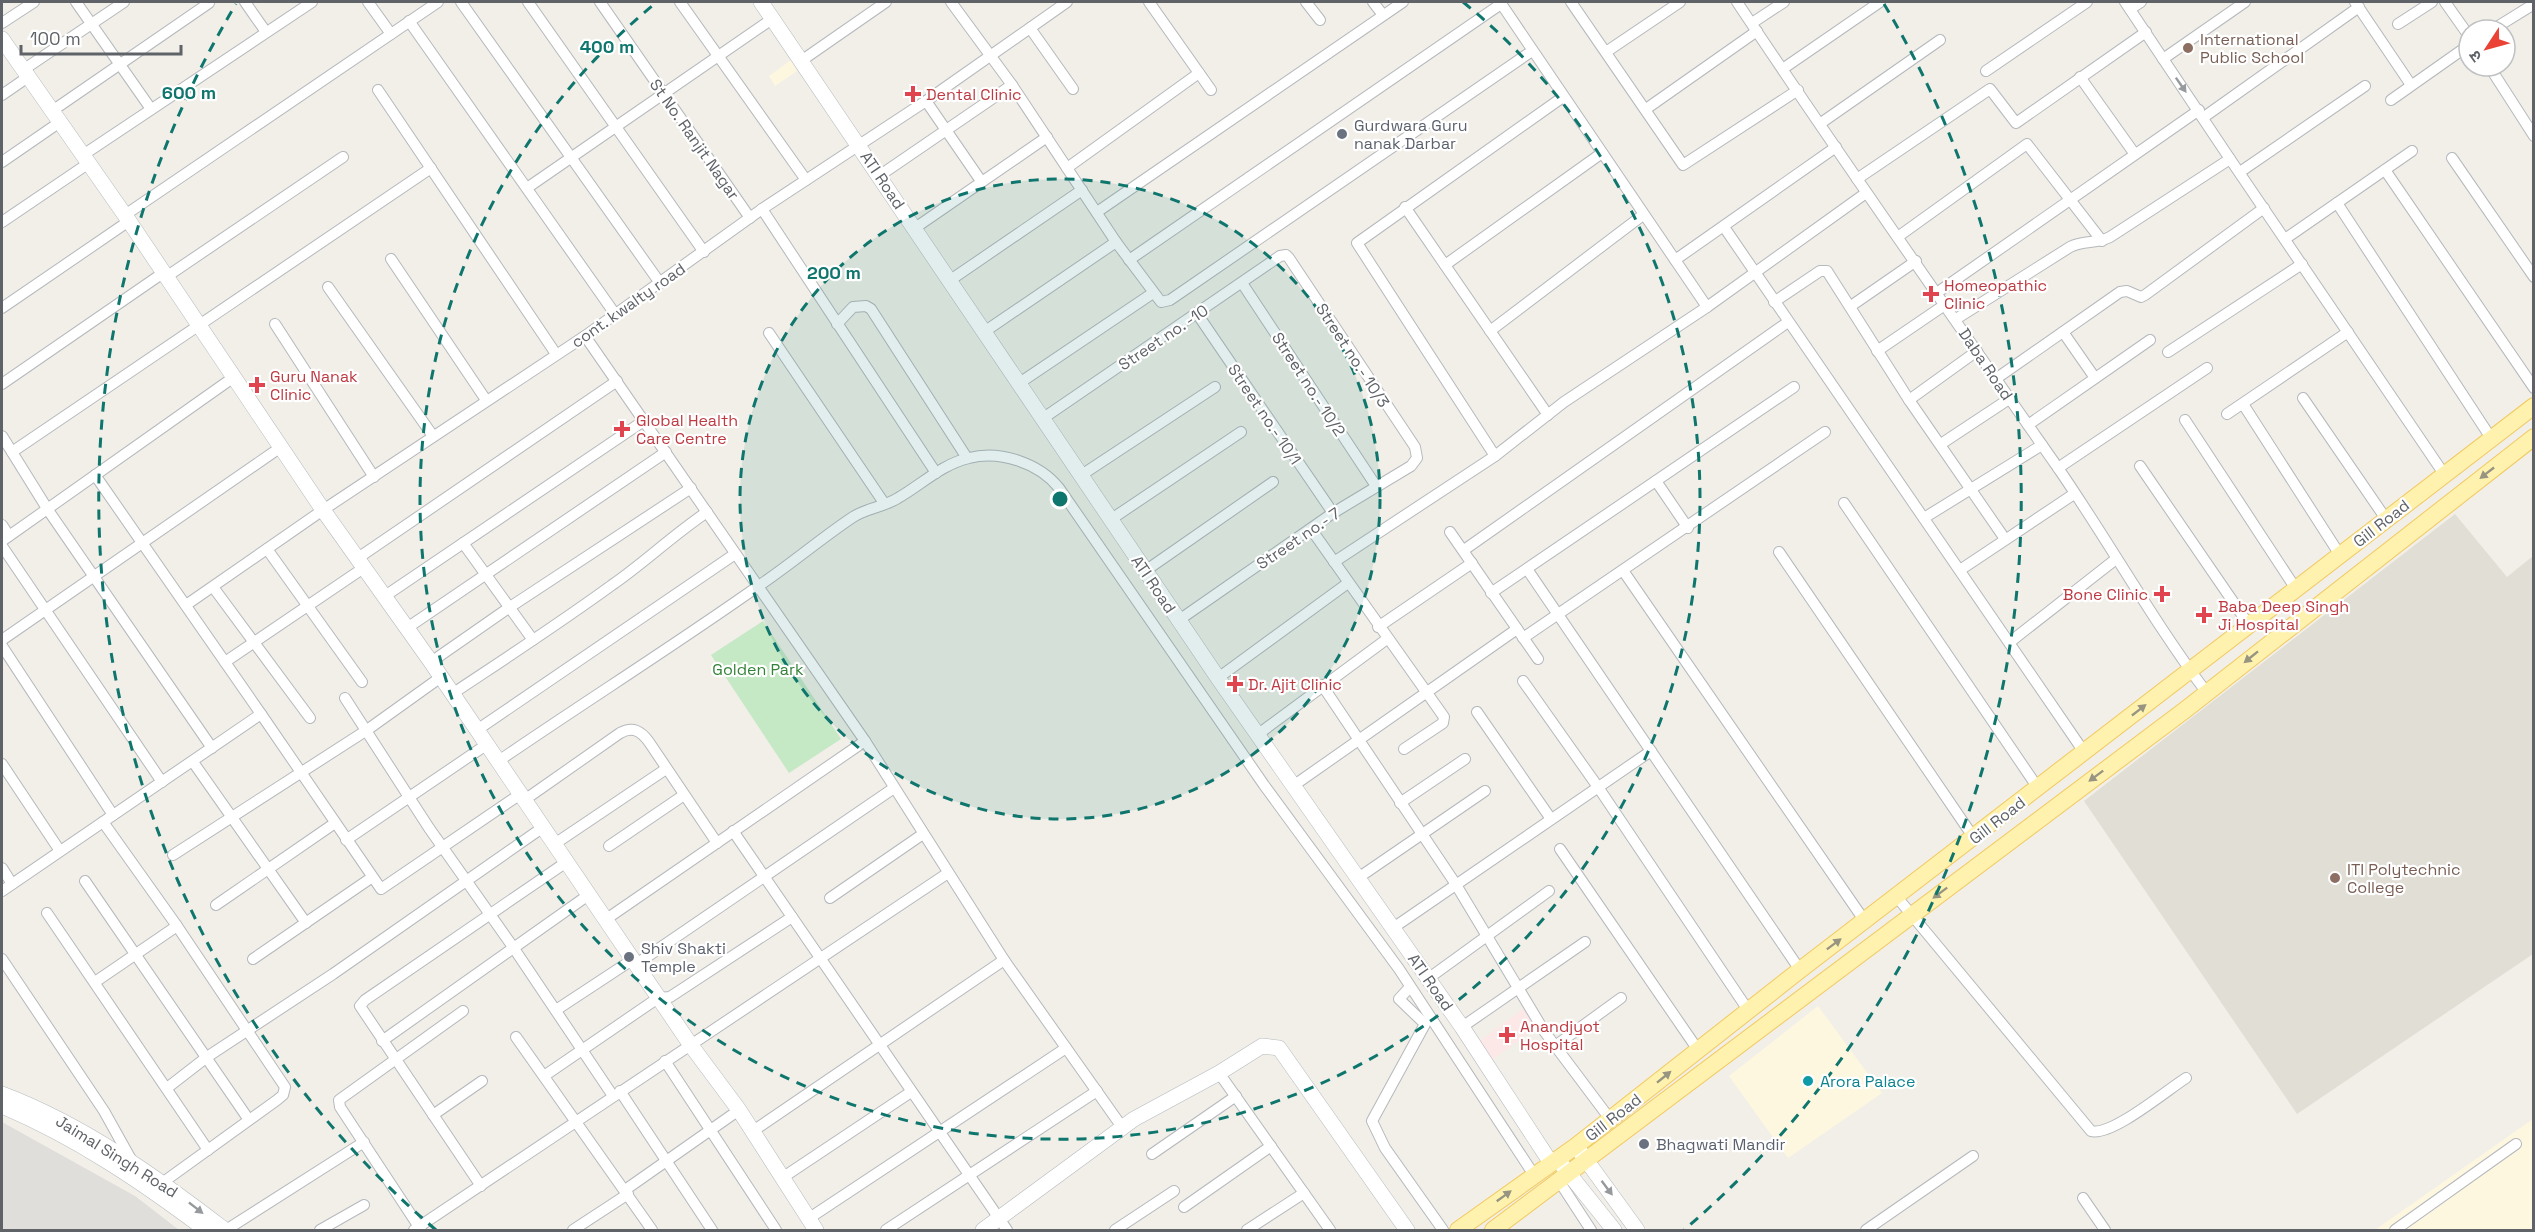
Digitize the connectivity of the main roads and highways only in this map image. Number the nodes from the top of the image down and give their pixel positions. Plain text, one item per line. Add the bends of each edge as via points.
1 (2534, 406) edge
2 (2534, 437) edge
3 (1458, 1230) edge
4 (1493, 1230) edge

3 -> 1 main road, Gill Road via 1576,1146
2 -> 4 main road, Gill Road via 2207,693

